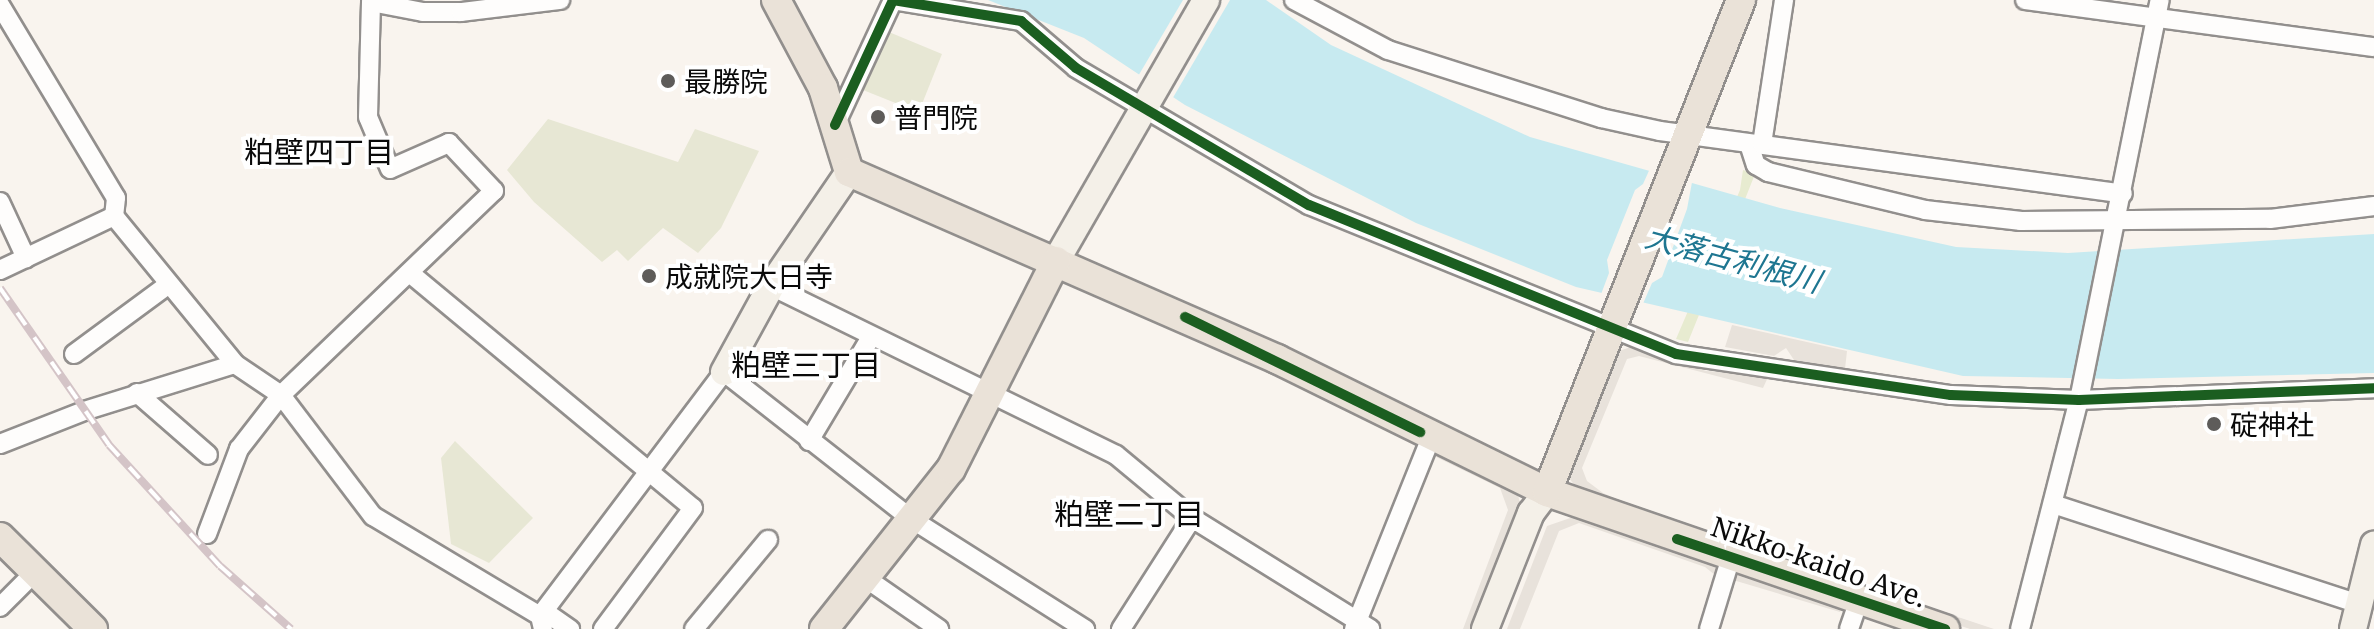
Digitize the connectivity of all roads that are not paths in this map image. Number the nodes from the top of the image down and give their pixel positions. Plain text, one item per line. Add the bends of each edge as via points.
1 (560, 0) edge
2 (776, 0) edge
3 (893, 0) edge
4 (1206, 0) edge
5 (1294, 0) edge
6 (1741, 0) edge
7 (1784, 0) edge
8 (2025, 0) edge
9 (0, 5) edge
10 (1316, 6) edge
11 (2159, 9) edge
12 (2374, 47) edge
13 (1145, 108) junction
14 (835, 125) junction
15 (1686, 142) junction
16 (1755, 144) junction
17 (849, 172) junction
18 (2123, 194) junction
19 (0, 202) edge
20 (2374, 206) edge
21 (114, 216) junction
22 (2118, 223) junction
23 (26, 258) junction
24 (1056, 261) junction
25 (0, 270) edge
26 (411, 274) junction
27 (169, 284) junction
28 (771, 286) junction
29 (1612, 325) junction
30 (871, 337) junction
31 (74, 354) dead end
32 (235, 364) junction
33 (724, 372) junction
34 (2374, 388) edge
35 (137, 393) junction
36 (281, 395) junction
37 (988, 396) junction
38 (2079, 400) junction
39 (1431, 437) junction
40 (809, 441) junction
41 (0, 444) edge
42 (208, 455) dead end
43 (648, 474) junction
44 (1547, 492) junction
45 (2053, 504) junction
46 (1192, 518) junction
47 (913, 520) junction
48 (207, 534) dead end
49 (0, 537) edge
50 (768, 540) dead end
51 (2374, 545) edge
52 (1731, 557) junction
53 (35, 572) junction
54 (867, 579) junction
55 (1859, 600) junction
56 (0, 607) edge
57 (2356, 617) edge
58 (542, 619) edge
59 (1361, 627) edge
60 (93, 629) edge
61 (570, 629) edge
62 (603, 629) edge
63 (694, 629) edge
64 (824, 629) edge
65 (939, 629) edge
66 (1085, 629) edge
67 (1121, 629) edge
68 (1485, 629) edge
69 (1501, 629) edge
70 (1709, 629) edge
71 (1849, 629) edge
72 (1945, 629) edge
73 (2020, 629) edge

1 - 26 street via 461,12 423,12 371,2 368,117 390,169 449,143 494,191
2 - 14 main road via 806,53
3 - 13 street via 1021,21 1076,68
3 - 14 street
4 - 13 main road
5 - 10 street
6 - 15 main road
7 - 16 street
8 - 11 street
9 - 21 street via 116,198
10 - 15 street via 1388,50
11 - 12 street
11 - 18 street
13 - 24 main road
13 - 29 street via 1309,205
14 - 17 main road
15 - 16 street
15 - 29 main road
16 - 18 street
16 - 22 street via 1756,165 1768,172 1925,210 2021,221
17 - 24 main road, Nikko-kaido Ave.
17 - 28 main road
18 - 22 street
19 - 23 street
20 - 22 street via 2270,219
21 - 23 street
21 - 27 street
22 - 38 street
23 - 25 street
24 - 37 main road
24 - 39 main road, Nikko-kaido Ave. via 1277,359
26 - 36 street
26 - 43 street
27 - 31 street
27 - 32 street
28 - 30 street
28 - 33 main road
29 - 38 street via 1719,364 1771,366 1868,386
29 - 44 main road
30 - 37 street
30 - 40 street
32 - 35 street
32 - 36 street
33 - 40 street
33 - 43 street
34 - 38 street
35 - 41 street
35 - 42 street
36 - 48 street via 239,449
36 - 58 street via 373,516
37 - 46 street via 1116,455
37 - 47 main road via 951,469
38 - 45 street
39 - 44 main road, Nikko-kaido Ave.
39 - 59 street
40 - 47 street
43 - 58 street
43 - 62 street via 693,508
44 - 52 main road, Nikko-kaido Ave.
44 - 68 main road via 1531,513
44 - 69 main road via 1545,518
45 - 57 street
45 - 73 street
46 - 59 street
46 - 67 street
47 - 54 main road
47 - 66 street
49 - 53 main road
50 - 63 street
51 - 57 main road
52 - 55 main road, Nikko-kaido Ave.
52 - 70 street
53 - 56 street
53 - 60 main road
54 - 64 main road
54 - 65 street
55 - 71 street
55 - 72 main road, Nikko-kaido Ave.
58 - 61 street

